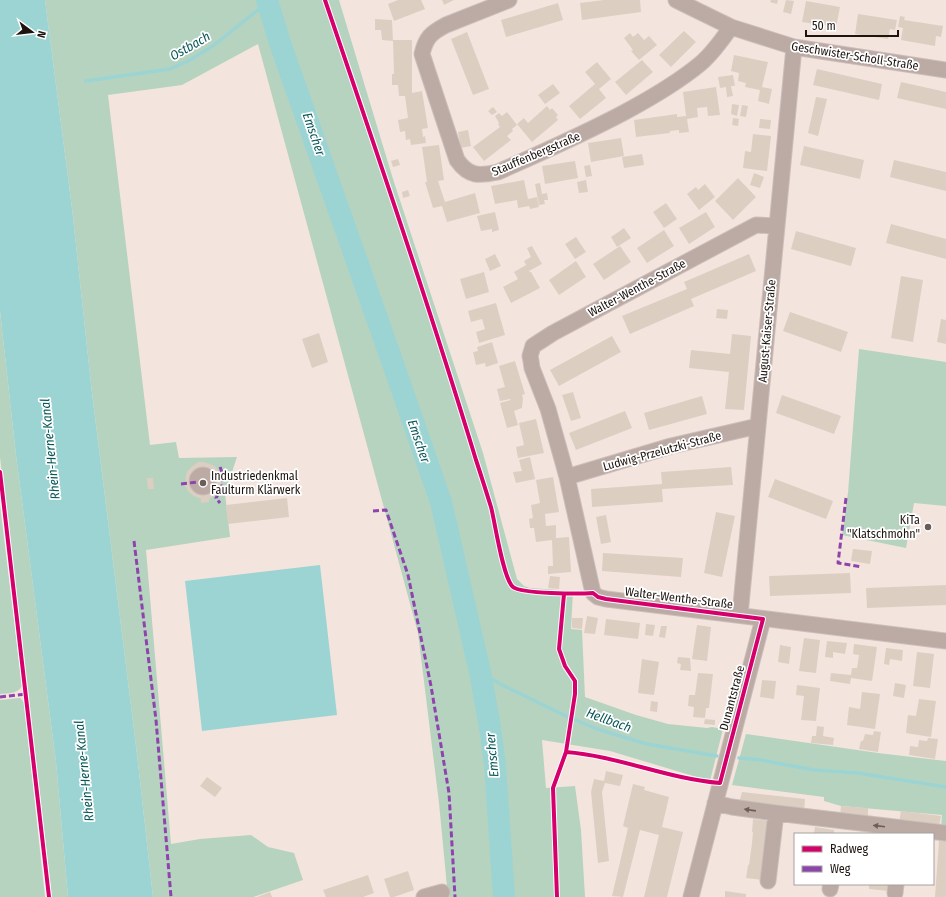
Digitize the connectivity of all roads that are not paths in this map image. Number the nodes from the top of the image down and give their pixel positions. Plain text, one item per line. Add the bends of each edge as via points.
1 (508, 0) edge
2 (676, 0) edge
3 (731, 26) junction
4 (794, 47) junction
5 (946, 70) edge
6 (777, 226) junction
7 (758, 426) junction
8 (567, 477) junction
9 (740, 615) junction
10 (763, 619) junction
11 (946, 641) edge
12 (715, 803) junction
13 (776, 813) junction
14 (838, 828) edge
15 (903, 831) edge
16 (946, 833) edge
17 (768, 881) dead end
18 (442, 892) dead end
19 (424, 897) edge
20 (690, 897) edge

1 - 3 street, Stauffenbergstraße via 437,30 425,43 422,54 457,160 464,170 474,174 498,172 591,130 648,99 701,63 719,44
2 - 3 street, Geschwister-Scholl-Straße
3 - 4 street, Geschwister-Scholl-Straße
4 - 5 street, Geschwister-Scholl-Straße
4 - 6 street, August-Kaiser-Straße
6 - 7 street, August-Kaiser-Straße
6 - 8 street, Walter-Wenthe-Straße via 756,225 533,346 530,356 532,368 548,409
7 - 8 street, Ludwig-Przelutzki-Straße via 671,446
7 - 9 street, August-Kaiser-Straße
8 - 9 street, Walter-Wenthe-Straße via 593,593 598,597
9 - 10 street, Walter-Wenthe-Straße
10 - 11 street, Walter-Wenthe-Straße
10 - 12 street, Dunantstraße
13 -> 12 street
12 - 20 street, Dunantstraße
13 - 14 street
13 - 17 street
15 -> 14 street
15 - 16 street
18 - 19 street

